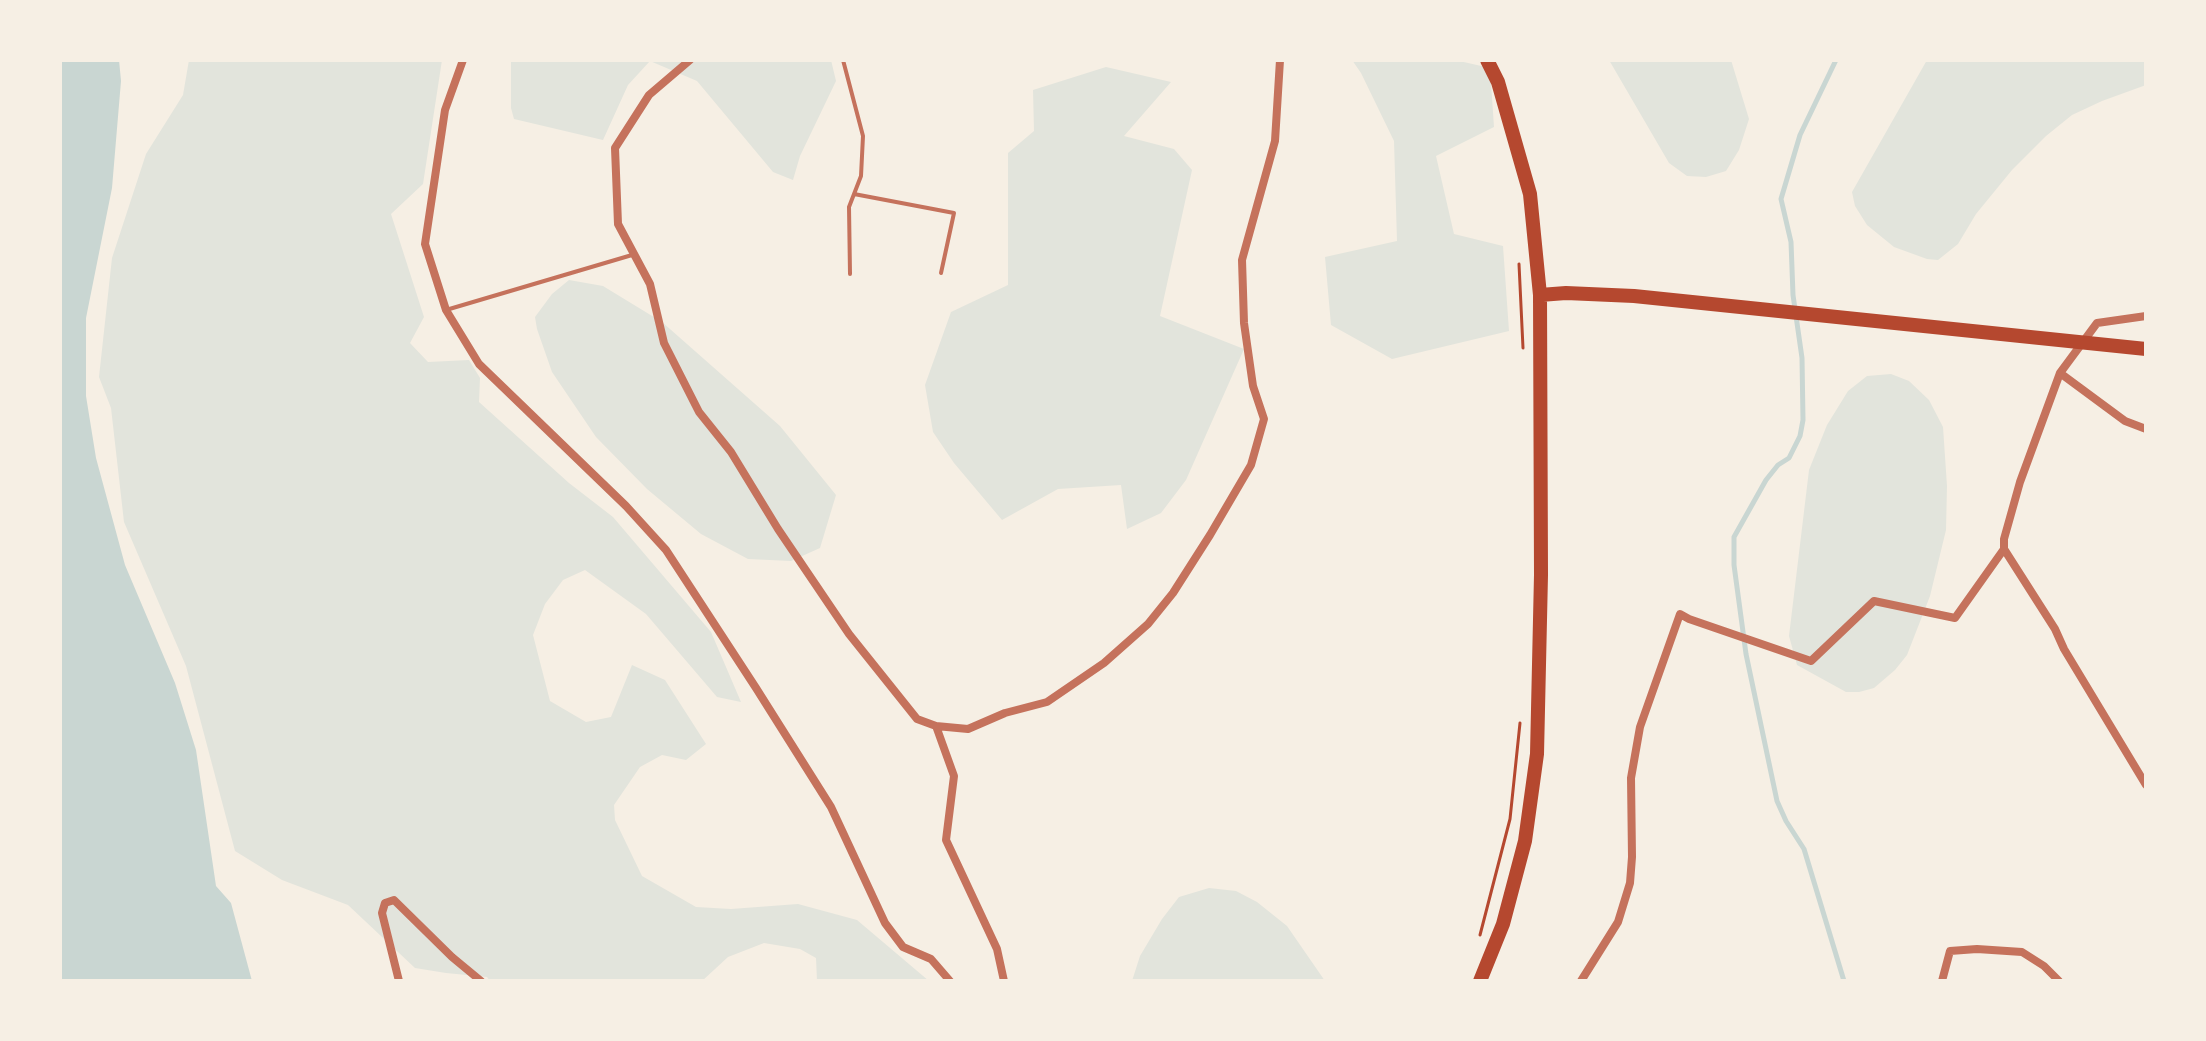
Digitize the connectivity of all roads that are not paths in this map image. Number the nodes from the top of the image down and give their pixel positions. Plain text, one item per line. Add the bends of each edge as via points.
1 (463, 60) edge
2 (690, 60) edge
3 (843, 60) edge
4 (1280, 60) edge
5 (1487, 60) edge
6 (854, 194) junction
7 (635, 254) junction
8 (941, 273) dead end
9 (850, 274) dead end
10 (1540, 295) junction
11 (446, 310) junction
12 (2146, 316) edge
13 (2146, 349) edge
14 (2060, 373) junction
15 (2146, 429) edge
16 (2004, 549) junction
17 (936, 726) junction
18 (2146, 785) edge
19 (399, 981) edge
20 (481, 981) edge
21 (950, 981) edge
22 (1004, 981) edge
23 (1480, 981) edge
24 (1581, 981) edge
25 (1942, 981) edge
26 (2059, 981) edge

1 - 11 street via 445,110 425,244
2 - 7 street via 649,95 615,148 618,224
3 - 6 lane via 863,136 861,176
4 - 17 street via 1275,141 1242,260 1244,323 1253,386 1264,419 1251,465 1173,593 1104,663 1047,702 968,729
5 - 10 highway via 1530,194
6 - 8 lane via 954,213
6 - 9 lane via 849,207
7 - 11 lane
7 - 17 street via 650,284 664,343 699,412 731,452 849,634 917,719
10 - 13 highway via 1634,296
10 - 23 highway via 1537,754 1525,841 1503,924
11 - 21 street via 479,364 666,550 831,807 885,923 903,947 931,959
12 - 14 street via 2097,323
14 - 15 street via 2125,421
14 - 16 street via 2020,482
16 - 18 street
16 - 24 street via 1955,618 1874,601 1811,661 1680,614 1640,727 1631,778 1630,883 1618,922
17 - 22 street via 954,776 946,840 997,949
19 - 20 street via 382,913 385,903 394,900
25 - 26 street via 1950,951 1977,949 2022,952

